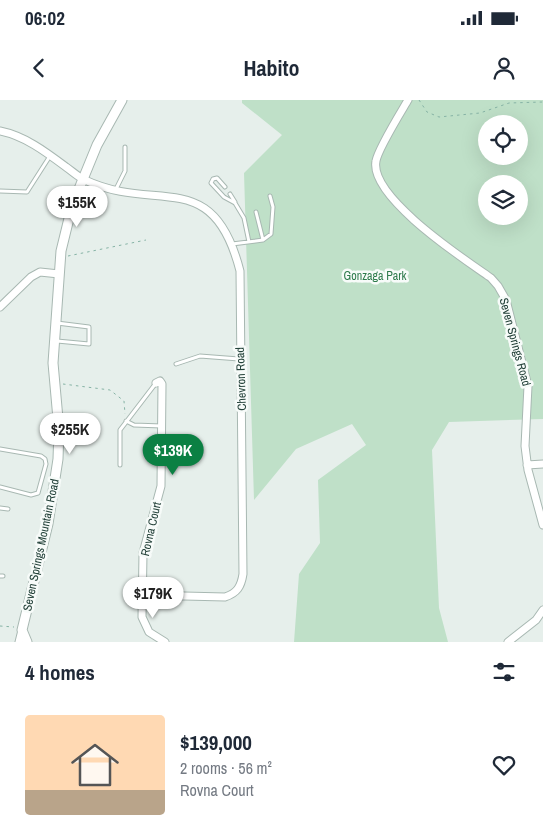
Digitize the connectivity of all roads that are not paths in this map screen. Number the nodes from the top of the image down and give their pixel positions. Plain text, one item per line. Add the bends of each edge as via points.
1 (122, 100) edge
2 (408, 100) edge
3 (0, 131) edge
4 (125, 147) dead end
5 (50, 156) junction
6 (83, 179) junction
7 (225, 187) dead end
8 (0, 191) edge
9 (115, 191) junction
10 (230, 194) dead end
11 (270, 196) dead end
12 (235, 203) junction
13 (256, 212) dead end
14 (263, 240) junction
15 (249, 242) junction
16 (231, 244) junction
17 (59, 274) junction
18 (0, 307) edge
19 (55, 322) junction
20 (54, 340) junction
21 (240, 360) junction
22 (176, 364) dead end
23 (156, 383) joint
24 (126, 421) junction
25 (162, 426) junction
26 (0, 449) edge
27 (543, 464) edge
28 (120, 465) dead end
29 (527, 465) junction
30 (0, 487) edge
31 (0, 508) edge
32 (8, 510) dead end
33 (543, 525) edge
34 (143, 595) junction
35 (543, 610) edge
36 (22, 630) junction
37 (19, 642) edge
38 (27, 642) edge
39 (165, 642) edge
40 (508, 642) edge

1 - 6 street, Seven Springs Mountain Road
2 - 29 street, Seven Springs Road via 376,159 376,173 398,205 434,237 490,278 506,300 528,386
3 - 5 street, Chevron Road via 26,140
4 - 9 lane via 126,171
5 - 6 street, Chevron Road
5 - 8 lane via 27,192
6 - 9 street, Chevron Road
6 - 17 street, Seven Springs Mountain Road via 66,222
7 - 12 lane via 217,178 211,183
9 - 16 street, Chevron Road via 193,201 212,215
10 - 12 lane
11 - 14 lane via 274,223 271,234
12 - 15 lane via 244,218
13 - 14 lane
14 - 15 lane
15 - 16 lane
16 - 21 street, Chevron Road via 240,271
17 - 18 street via 40,272 31,277
17 - 19 street, Seven Springs Mountain Road
19 - 20 street, Seven Springs Mountain Road
19 - 20 lane via 89,327 89,344
20 - 36 street, Seven Springs Mountain Road via 59,430 55,488
21 - 22 lane via 200,356
21 - 34 street, Chevron Road via 241,585 225,597
23 - 24 lane
23 - 25 street, Rovna Court via 160,381 162,384
24 - 25 lane via 134,425
24 - 28 lane via 120,430
25 - 34 street, Rovna Court via 161,486 143,553
26 - 30 lane via 41,456 46,464 38,493 31,495
27 - 29 street
29 - 33 street, Seven Springs Road
31 - 32 lane
34 - 39 street, Rovna Court via 144,626
35 - 40 street via 536,620
36 - 37 street
36 - 38 street

